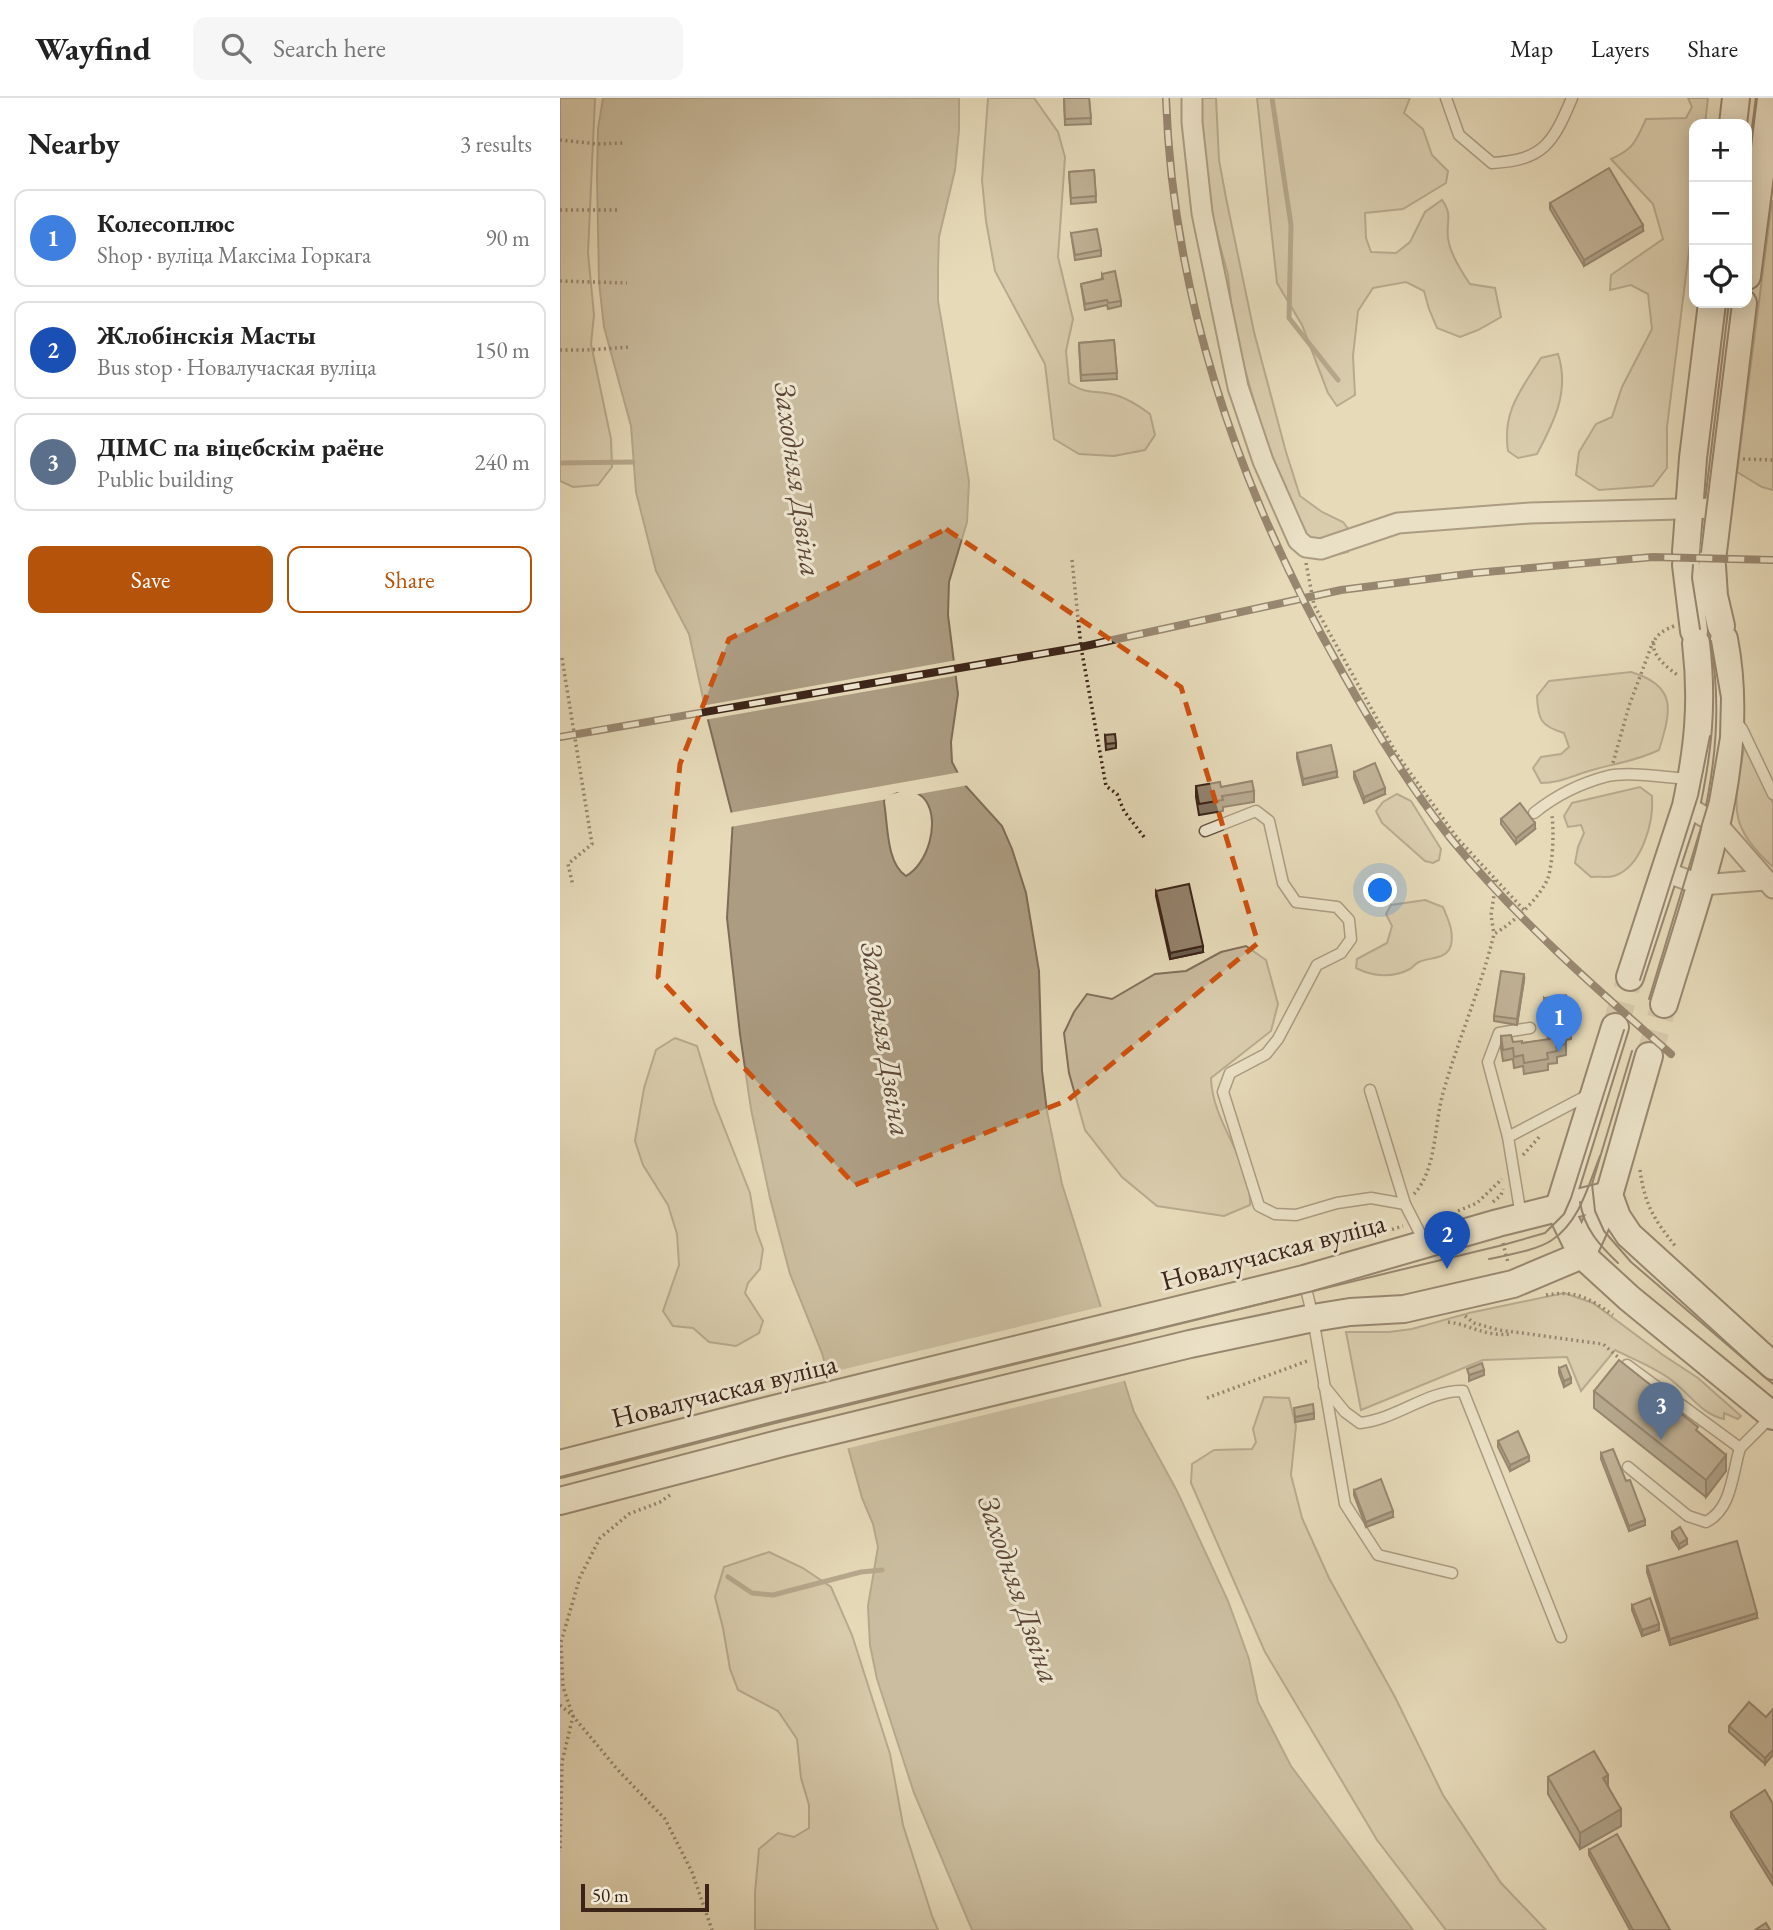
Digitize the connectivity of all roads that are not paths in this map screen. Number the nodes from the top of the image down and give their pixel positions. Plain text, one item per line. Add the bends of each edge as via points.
1 (1192, 98) edge
2 (1446, 98) edge
3 (1572, 98) edge
4 (1736, 98) edge
5 (1770, 98) edge
6 (1734, 119) edge
7 (1760, 174) edge
8 (1751, 245) edge
9 (1711, 308) edge
10 (1742, 308) edge
11 (1689, 508) junction
12 (1717, 508) junction
13 (1731, 715) junction
14 (1773, 767) edge
15 (1764, 778) junction
16 (1691, 779) junction
17 (1773, 794) edge
18 (1686, 806) junction
19 (1534, 813) dead end
20 (1717, 824) junction
21 (1205, 831) dead end
22 (1663, 871) junction
23 (1769, 884) edge
24 (1701, 885) junction
25 (1630, 976) tunnel mouth
26 (1664, 1003) tunnel mouth
27 (1615, 1027) tunnel mouth
28 (1530, 1028) dead end
29 (1649, 1056) tunnel mouth
30 (1370, 1090) dead end
31 (1596, 1090) junction
32 (1508, 1137) junction
33 (1609, 1195) junction
34 (1405, 1204) junction
35 (1559, 1207) junction
36 (1522, 1217) junction
37 (1425, 1243) junction
38 (1582, 1255) junction
39 (1304, 1279) junction
40 (1313, 1318) junction
41 (1627, 1365) edge
42 (1773, 1366) edge
43 (1324, 1385) junction
44 (1773, 1416) edge
45 (1740, 1448) junction
46 (560, 1464) edge
47 (1628, 1467) dead end
48 (560, 1502) edge
49 (1452, 1573) dead end
50 (1561, 1637) dead end

1 - 11 street via 1202,213 1238,387 1263,461 1298,540 1306,547 1321,549 1398,523
2 - 3 lane via 1459,135 1492,163 1518,161 1544,149
4 - 6 main road
5 - 7 main road
7 - 8 main road
9 - 11 main road
10 - 12 main road
11 - 12 street
11 - 16 main road via 1690,631 1700,706
12 - 13 main road via 1714,596
13 - 15 lane
13 - 20 main road via 1730,757
14 - 15 lane
15 - 17 lane
16 - 18 main road
16 - 19 lane via 1609,776 1550,800
18 - 20 street
18 - 22 main road
20 - 23 street
20 - 24 main road
21 - 34 lane via 1256,811 1269,821 1283,883 1296,902 1338,907 1349,920 1351,939 1341,953 1317,965 1278,1039 1266,1054 1230,1073 1223,1092 1259,1206 1275,1214 1296,1215 1371,1198
22 - 24 street
22 - 25 main road
23 - 24 street
24 - 26 main road
27 - 31 main road
28 - 32 lane via 1499,1033 1488,1062
29 - 33 main road
30 - 34 lane
31 - 32 lane
31 - 35 main road
32 - 36 lane
33 - 35 main road, Новалучаская вуліца
33 - 38 main road
33 - 42 main road via 1629,1235
34 - 37 lane
35 - 36 main road, Новалучаская вуліца
35 - 38 main road
36 - 37 main road, Новалучаская вуліца
37 - 39 main road, Новалучаская вуліца
38 - 40 main road via 1513,1284 1426,1305
38 - 44 main road
39 - 40 lane
39 - 46 main road, Новалучаская вуліца
40 - 43 lane
40 - 48 main road via 782,1443
41 - 45 lane
43 - 49 lane via 1345,1504 1378,1555
43 - 50 lane via 1360,1423 1379,1421 1448,1391 1463,1391
44 - 45 lane
45 - 47 lane via 1728,1495 1718,1516 1706,1522 1688,1516

